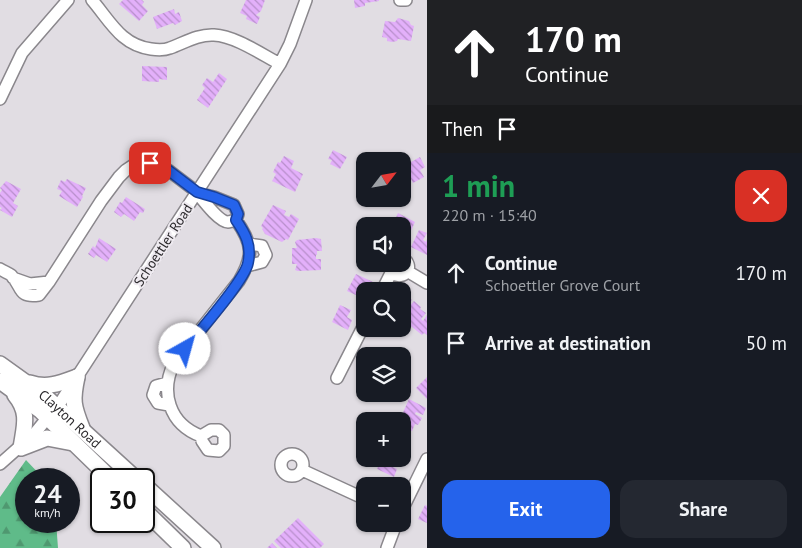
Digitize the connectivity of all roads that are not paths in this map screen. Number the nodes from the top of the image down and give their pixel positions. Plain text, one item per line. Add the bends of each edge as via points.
1 (68, 0) edge
2 (92, 0) edge
3 (306, 0) edge
4 (400, 0) edge
5 (406, 0) edge
6 (280, 64) junction
7 (0, 99) edge
8 (197, 192) junction
9 (236, 220) junction
10 (249, 244) junction
11 (247, 266) junction
12 (0, 269) edge
13 (395, 272) edge
14 (407, 272) joint
15 (426, 281) edge
16 (358, 337) edge
17 (0, 364) edge
18 (77, 377) junction
19 (337, 378) dead end
20 (12, 383) edge
21 (53, 413) junction
22 (84, 431) junction
23 (201, 436) dead end
24 (73, 443) junction
25 (20, 448) junction
26 (427, 459) edge
27 (0, 464) edge
28 (99, 468) edge
29 (124, 468) edge
30 (302, 470) dead end
31 (411, 492) edge
32 (356, 495) edge
33 (155, 496) edge
34 (155, 520) edge
35 (393, 532) edge
36 (184, 548) edge
37 (213, 548) edge
38 (387, 548) edge

1 - 7 street via 22,53
2 - 6 street via 116,32 135,45 168,49 192,38 213,35 226,37
3 - 6 street, Schoettler Road
4 - 5 street
6 - 8 street, Schoettler Road
8 - 9 street via 223,220
8 - 9 street via 234,205 238,214
8 - 12 street via 168,170 150,163 135,164 119,177 101,201 39,295 22,293 13,278
8 - 18 street, Schoettler Road
9 - 10 street
10 - 11 street
10 - 11 street via 262,246 266,255 262,262
11 - 23 street via 239,281 174,363 167,383 156,386 153,395 158,403 169,405 187,429
13 - 14 street via 400,276
14 - 15 street
16 - 19 street
17 - 20 main road, Clayton Road
18 - 20 main road via 50,386
18 - 21 street, Schoettler Road
18 - 22 main road via 73,397
20 - 21 main road, Clayton Road
20 - 25 main road via 26,418
21 - 22 main road, Clayton Road
21 - 24 main road, Clayton Road
21 - 25 street, Schoettler Road
22 - 29 main road, Clayton Road
24 - 25 main road via 47,438
24 - 28 main road, Clayton Road
25 - 27 street, Schoettler Road
26 - 31 street
30 - 32 street
33 - 37 main road
34 - 36 main road
35 - 38 street

